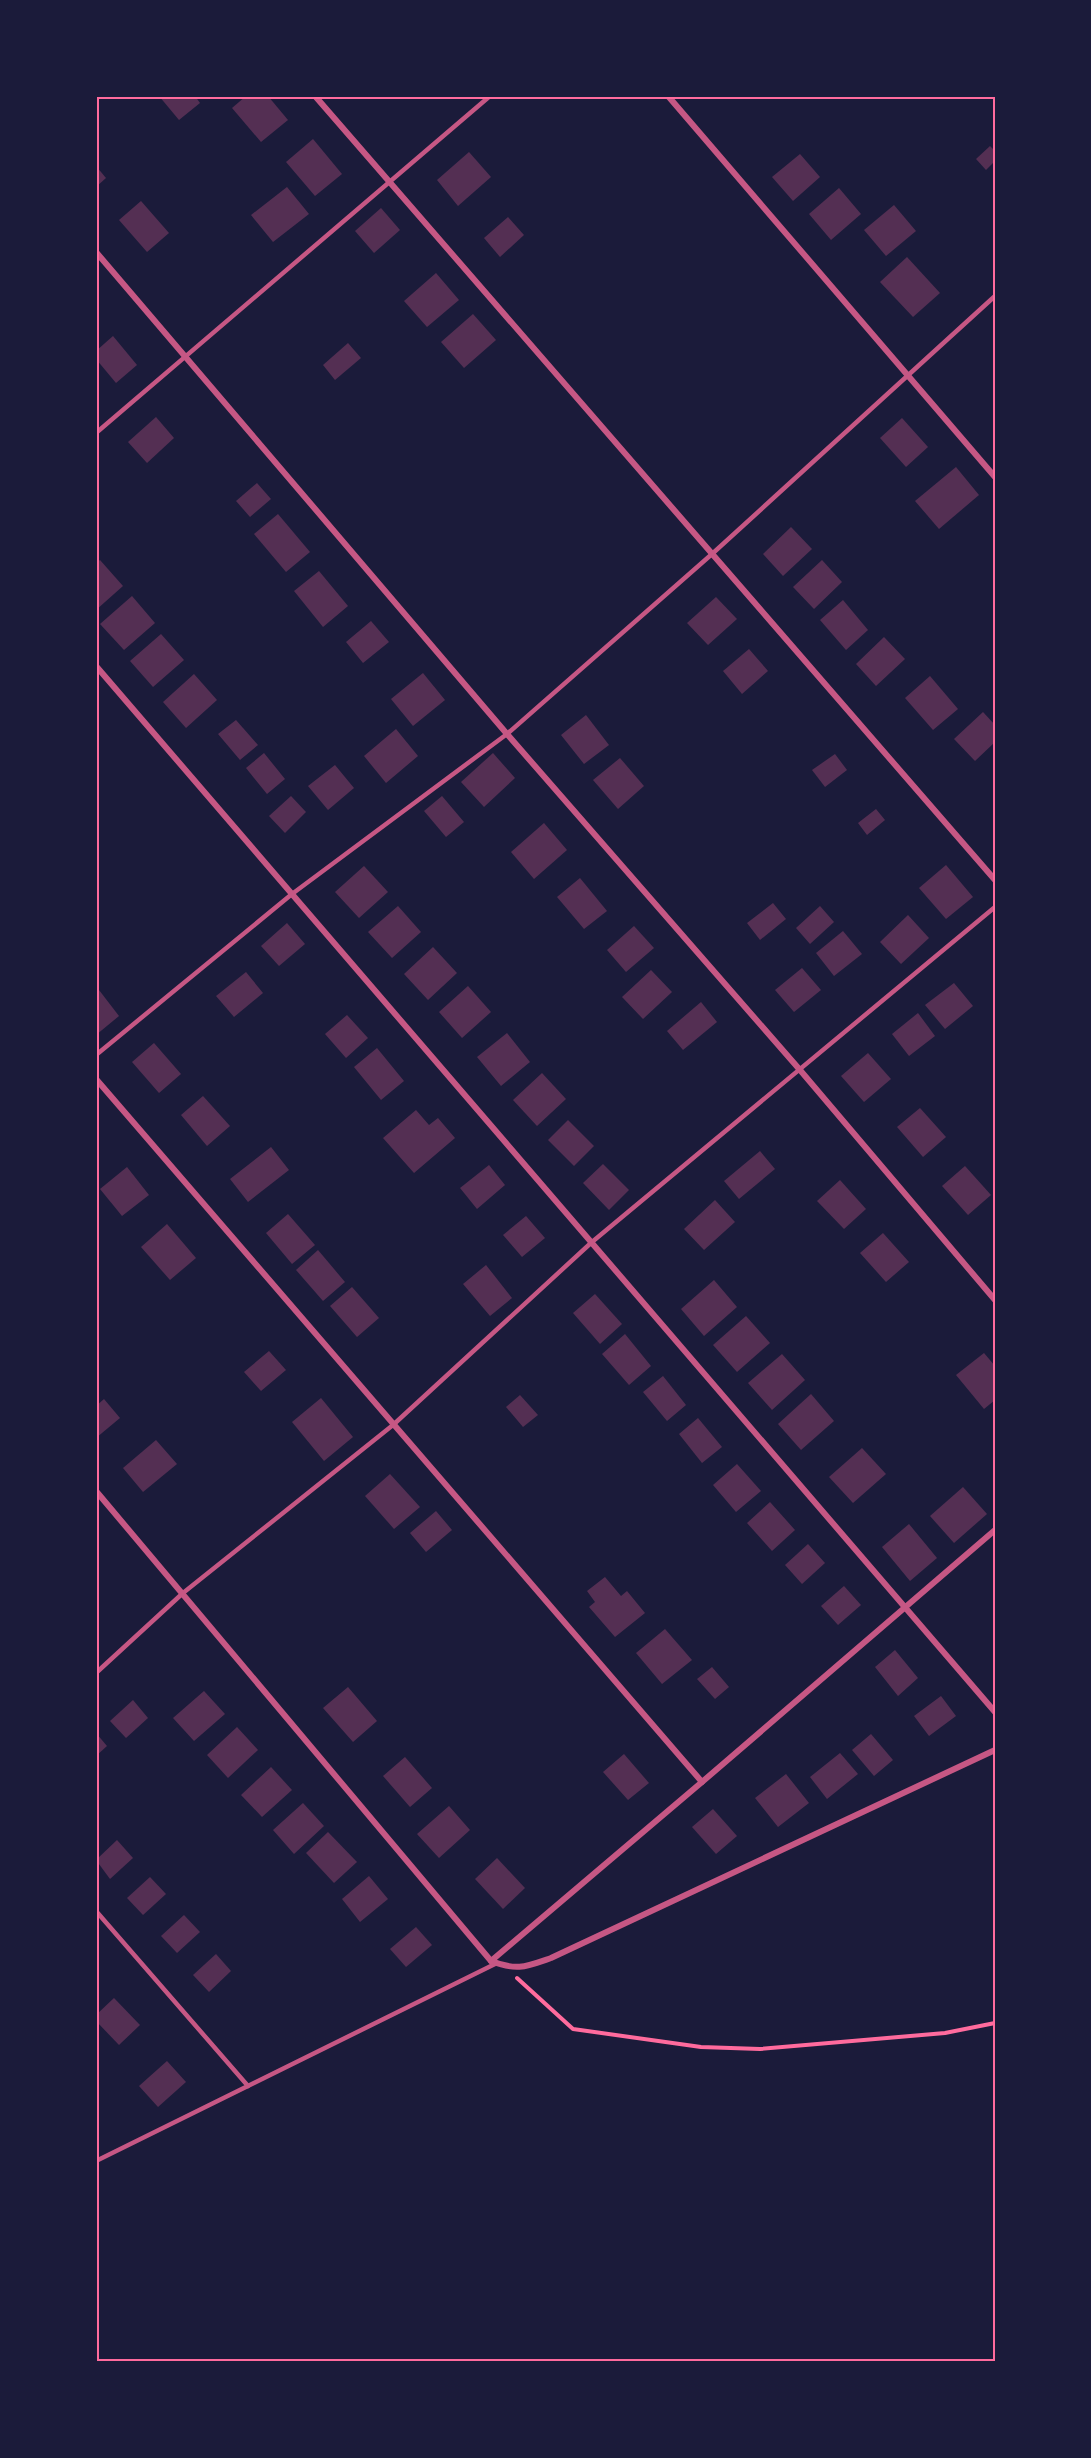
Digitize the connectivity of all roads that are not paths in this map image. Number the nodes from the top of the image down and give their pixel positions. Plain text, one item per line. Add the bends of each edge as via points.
1 (315, 96) edge
2 (490, 96) edge
3 (668, 96) edge
4 (389, 181) junction
5 (96, 252) edge
6 (995, 296) edge
7 (184, 355) junction
8 (908, 376) junction
9 (96, 433) edge
10 (995, 477) edge
11 (712, 554) junction
12 (96, 666) edge
13 (507, 734) junction
14 (995, 880) edge
15 (292, 894) junction
16 (995, 907) edge
17 (96, 1054) edge
18 (800, 1070) junction
19 (96, 1079) edge
20 (592, 1242) junction
21 (995, 1300) edge
22 (393, 1425) junction
23 (96, 1491) edge
24 (995, 1530) edge
25 (183, 1593) junction
26 (905, 1606) junction
27 (96, 1673) edge
28 (995, 1712) edge
29 (995, 1750) edge
30 (702, 1782) junction
31 (96, 1911) edge
32 (497, 1963) junction
33 (248, 2086) junction
34 (96, 2161) edge

1 - 4 street
2 - 4 lane
3 - 8 street
4 - 7 lane
4 - 11 street
5 - 7 street
6 - 8 lane
7 - 9 lane
7 - 13 street
8 - 10 street
8 - 11 lane
11 - 13 lane
11 - 14 street
12 - 15 street
13 - 15 lane
13 - 18 street
15 - 17 lane
15 - 20 street
16 - 18 lane
18 - 20 lane
18 - 21 street
19 - 22 street
20 - 22 lane
20 - 26 street
22 - 25 lane
22 - 30 street
23 - 25 street
24 - 26 street
25 - 27 lane
25 - 32 street
26 - 28 street
26 - 30 street
29 - 32 street via 550,1958 524,1968
30 - 32 street
31 - 33 lane
32 - 33 lane
33 - 34 lane

